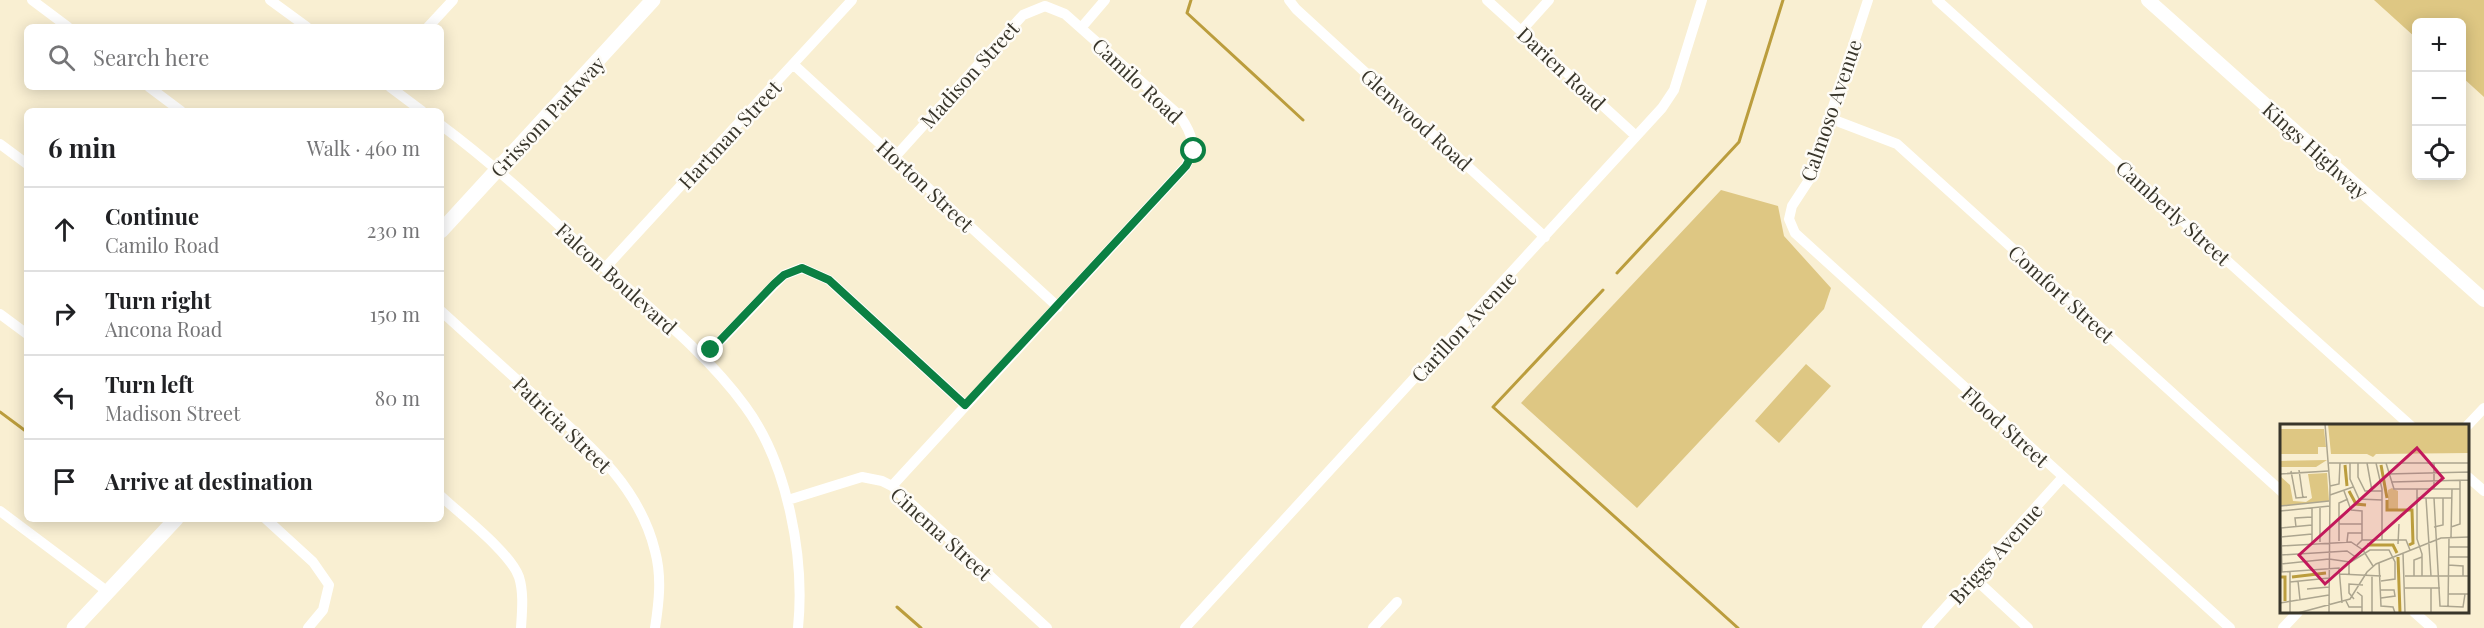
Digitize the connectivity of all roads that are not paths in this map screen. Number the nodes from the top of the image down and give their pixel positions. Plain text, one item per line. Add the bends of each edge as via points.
1 (32, 0) edge
2 (271, 0) edge
3 (453, 0) edge
4 (653, 0) edge
5 (852, 0) edge
6 (1105, 0) edge
7 (1289, 0) edge
8 (1487, 0) edge
9 (1549, 0) edge
10 (1702, 0) edge
11 (1868, 0) edge
12 (1937, 0) edge
13 (2148, 0) edge
14 (64, 24) edge
15 (303, 24) edge
16 (431, 24) edge
17 (1081, 28) junction
18 (1522, 30) junction
19 (793, 64) junction
20 (153, 90) edge
21 (394, 90) edge
22 (177, 108) edge
23 (418, 108) edge
24 (1829, 118) junction
25 (444, 127) edge
26 (1636, 136) junction
27 (0, 144) edge
28 (895, 156) junction
29 (24, 162) edge
30 (498, 169) junction
31 (1789, 219) joint
32 (444, 228) edge
33 (1545, 237) junction
34 (605, 268) junction
35 (2484, 300) edge
36 (1058, 307) junction
37 (0, 314) edge
38 (444, 314) edge
39 (24, 332) edge
40 (704, 358) junction
41 (965, 405) junction
42 (2484, 408) edge
43 (2409, 424) edge
44 (2469, 424) edge
45 (2062, 478) junction
46 (2469, 478) edge
47 (892, 486) junction
48 (2280, 490) edge
49 (2484, 491) edge
50 (444, 499) edge
51 (788, 500) junction
52 (0, 511) edge
53 (173, 522) edge
54 (269, 522) edge
55 (1973, 577) junction
56 (108, 592) junction
57 (1397, 602) dead end
58 (2297, 613) edge
59 (2415, 613) edge
60 (74, 628) edge
61 (308, 628) edge
62 (513, 628) edge
63 (522, 628) edge
64 (655, 628) edge
65 (798, 628) edge
66 (1047, 628) edge
67 (1185, 628) edge
68 (1372, 628) edge
69 (1927, 628) edge
70 (2028, 628) edge
71 (2230, 628) edge
72 (2283, 628) edge
73 (2432, 628) edge

1 - 14 street
2 - 15 street
3 - 16 street
4 - 30 main road, Grissom Parkway
5 - 19 street, Hartman Street
6 - 17 street
7 - 33 street, Glenwood Road
8 - 18 street, Darien Road
9 - 18 street
10 - 26 street, Carillon Avenue via 1674,90
11 - 24 street, Calmoso Avenue
12 - 43 street, Camberly Street
13 - 35 street, Kings Highway
17 - 28 street, Madison Street via 1065,14 1045,6 1023,15
17 - 36 street, Camilo Road via 1180,116 1190,130 1194,151 1186,166
18 - 26 street, Darien Road
19 - 28 street, Horton Street
19 - 34 street, Hartman Street
20 - 22 street
21 - 23 street
24 - 31 street, Calmoso Avenue via 1809,180 1792,206
24 - 48 street, Comfort Street via 1897,144
25 - 30 street, Falcon Boulevard
26 - 33 street, Carillon Avenue
27 - 29 street
28 - 36 street, Horton Street
30 - 32 main road, Grissom Parkway
30 - 34 street, Falcon Boulevard
31 - 45 street, Flood Street via 1795,233
33 - 67 street, Carillon Avenue
34 - 40 street, Falcon Boulevard
36 - 41 street, Camilo Road
37 - 39 street
38 - 64 street, Patricia Street via 600,454 623,483 642,515 655,551 660,594
40 - 41 street via 774,284 802,268 829,280
40 - 51 street, Falcon Boulevard via 746,407 771,453
41 - 47 street, Camilo Road
42 - 44 street
45 - 55 street, Briggs Avenue
45 - 71 street, Flood Street
46 - 49 street
47 - 51 street, Cinema Street via 862,477
47 - 66 street, Cinema Street
50 - 63 street via 513,566 522,592
51 - 65 street, Falcon Boulevard via 798,553
52 - 56 street
53 - 56 main road
54 - 61 street via 313,562 329,585 324,610
55 - 69 street, Briggs Avenue
55 - 70 street
56 - 60 main road
57 - 68 street
58 - 72 street
59 - 73 street
62 - 63 street

